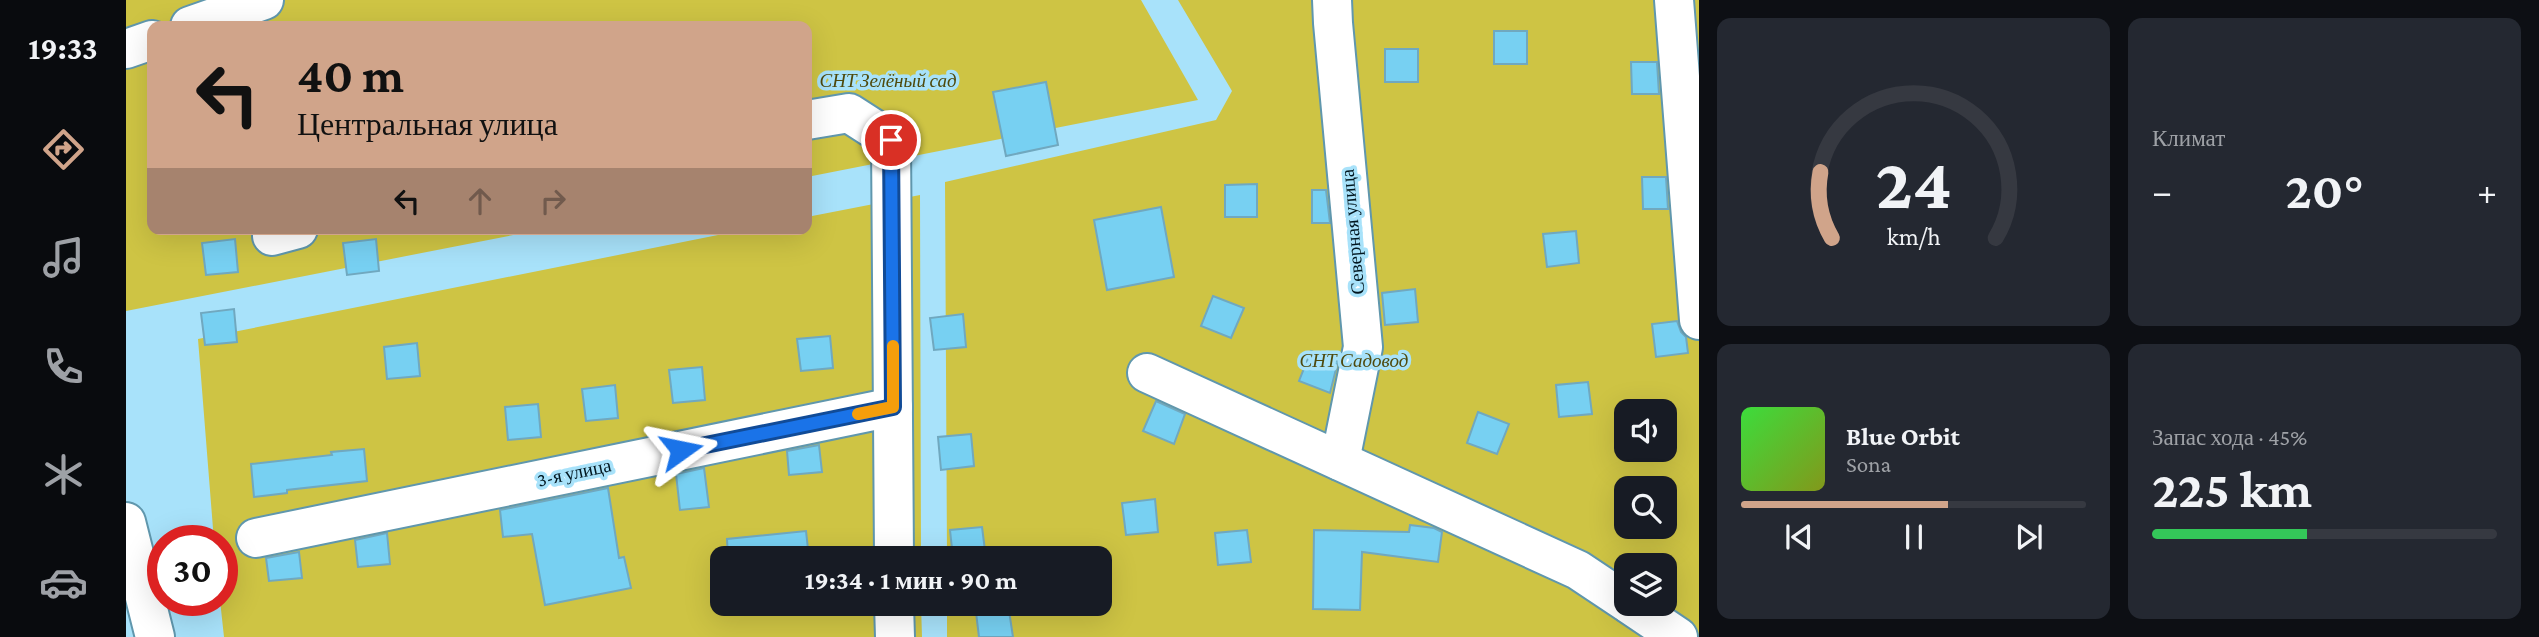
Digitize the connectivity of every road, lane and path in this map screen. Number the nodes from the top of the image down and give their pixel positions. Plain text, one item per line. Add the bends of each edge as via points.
1 (264, 0) edge
2 (1332, 0) edge
3 (1674, 0) edge
4 (204, 21) edge
5 (147, 42) edge
6 (126, 49) edge
7 (812, 120) edge
8 (1699, 320) edge
9 (1147, 373) dead end
10 (893, 407) junction
11 (1340, 461) junction
12 (126, 522) edge
13 (256, 538) dead end
14 (894, 546) edge
15 (1614, 594) edge
16 (894, 616) edge
17 (1646, 616) edge
18 (155, 637) edge
19 (895, 637) edge
20 (1678, 637) edge

1 - 4 street
2 - 11 street, Северная улица via 1363,347
3 - 8 street
5 - 6 street
7 - 10 street via 849,113 891,140
9 - 11 street
10 - 13 street, 3-я улица
10 - 14 street
11 - 15 street via 1578,570
12 - 18 street
16 - 19 street
17 - 20 street

